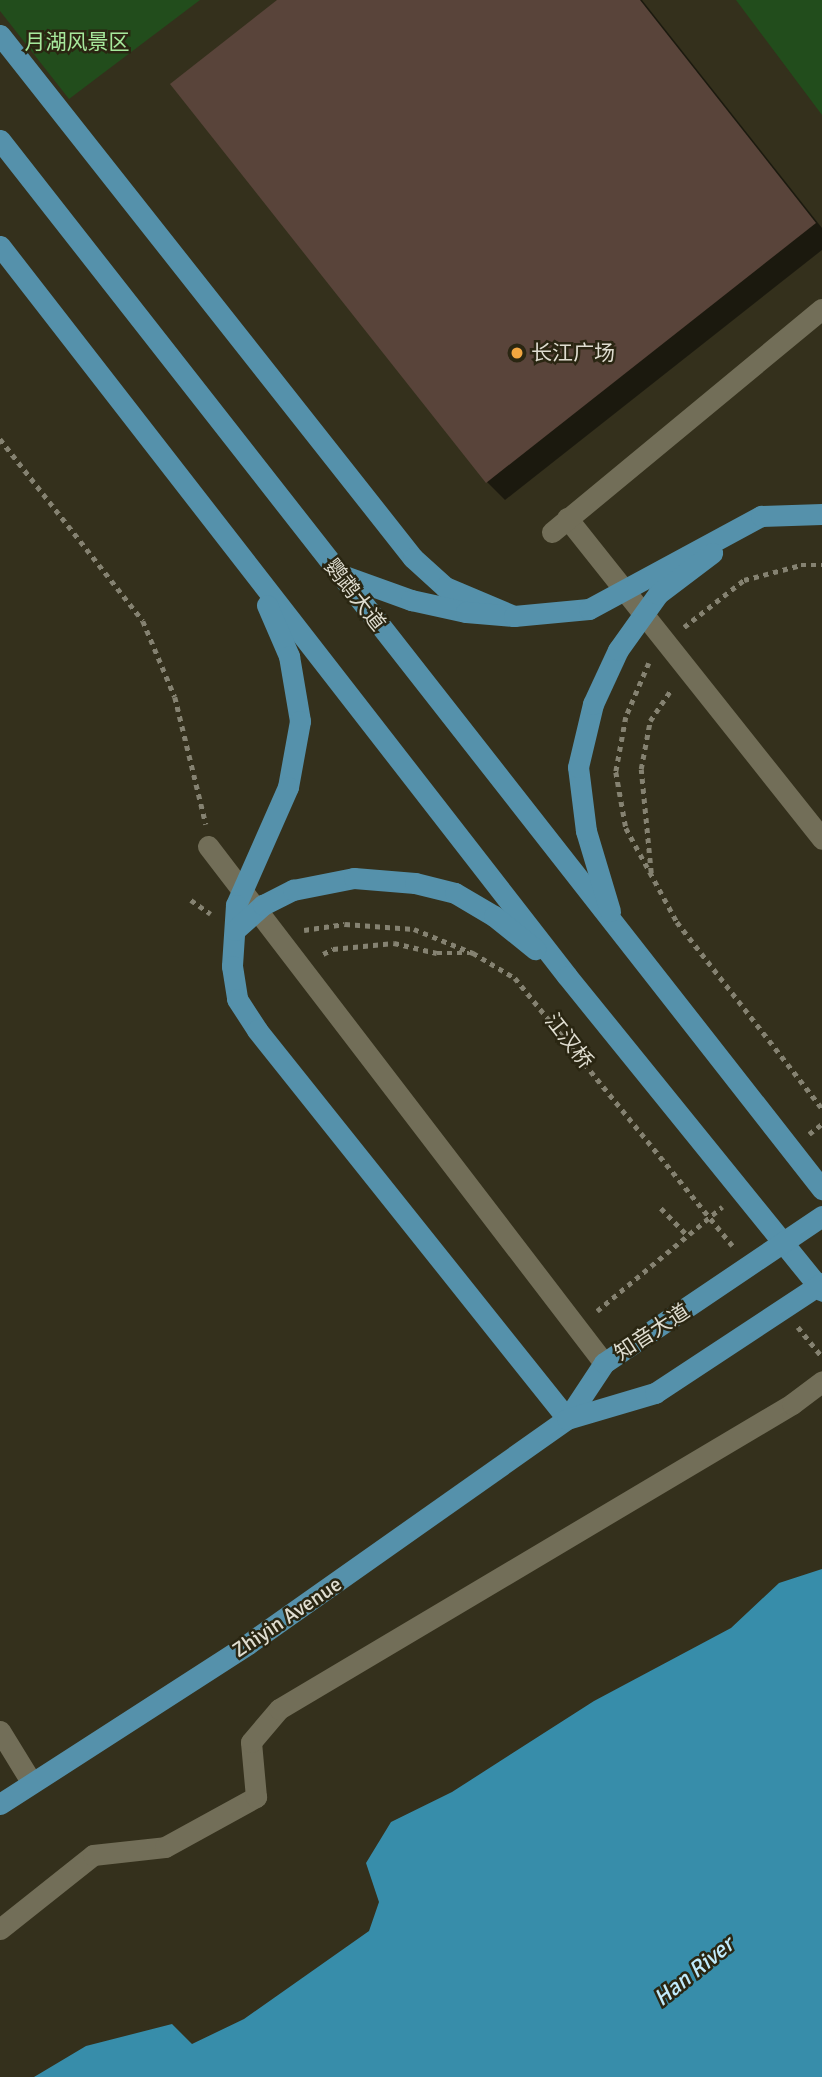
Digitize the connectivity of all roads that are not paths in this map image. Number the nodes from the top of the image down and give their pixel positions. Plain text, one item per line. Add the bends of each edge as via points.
1 (0, 35) edge
2 (0, 140) edge
3 (0, 246) edge
4 (822, 309) edge
5 (822, 514) edge
6 (761, 516) junction
7 (338, 574) junction
8 (255, 578) junction
9 (514, 616) junction
10 (822, 839) edge
11 (208, 846) road end
12 (235, 930) junction
13 (618, 930) junction
14 (567, 976) junction
15 (822, 1189) edge
16 (822, 1216) edge
17 (822, 1283) edge
18 (822, 1291) edge
19 (604, 1363) junction
20 (822, 1381) edge
21 (567, 1419) junction
22 (0, 1731) edge
23 (30, 1780) junction
24 (0, 1804) edge
25 (0, 1929) edge

1 - 9 main road via 413,558 445,587
2 - 7 main road, 鹦鹉大道
3 - 8 main road
4 - 10 street via 560,525
5 - 6 main road
6 - 9 main road via 589,608
6 - 13 main road via 659,594 618,650 593,704 578,767 586,831
7 - 9 main road via 411,600
7 - 13 main road, 鹦鹉大道
8 - 12 main road via 289,656 300,721 288,787 236,905
8 - 14 main road
11 - 19 street
12 - 14 main road via 263,905 293,890 354,878 415,883 455,893 494,916
12 - 21 main road via 232,965 237,999 257,1030
13 - 15 main road, 鹦鹉大道
14 - 18 main road
16 - 19 main road, 知音大道
17 - 21 main road via 655,1393
19 - 21 main road, 知音大道
20 - 25 street via 792,1404 279,1709 251,1741 256,1797 165,1847 93,1855
21 - 23 main road, Zhiyin Avenue via 248,1644
22 - 23 street
23 - 24 main road, Zhiyin Avenue

